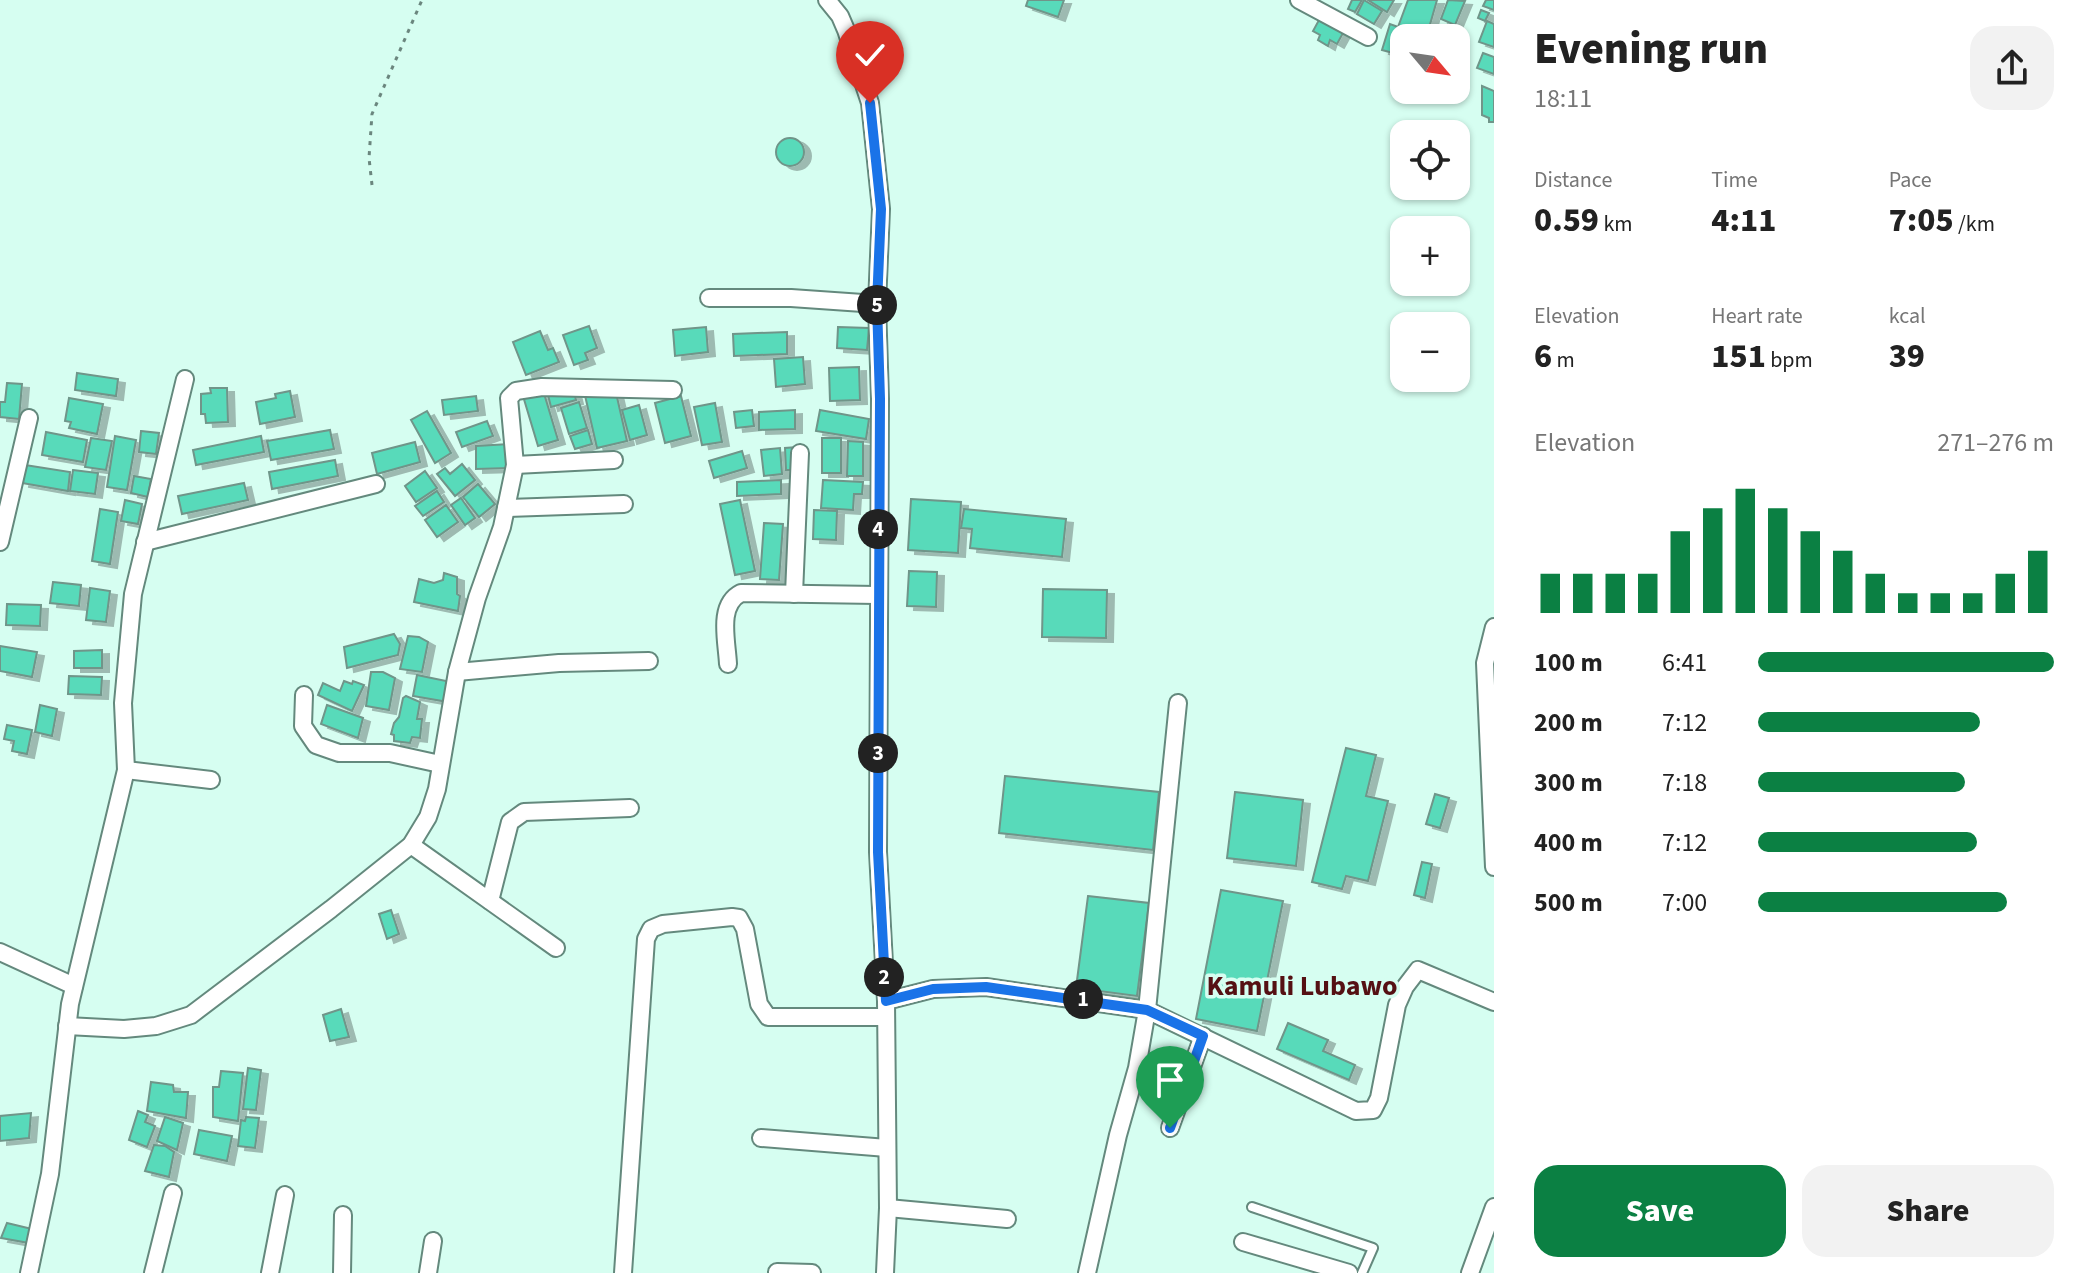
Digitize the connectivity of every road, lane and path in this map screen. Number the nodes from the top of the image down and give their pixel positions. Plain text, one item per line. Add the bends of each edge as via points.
1 (422, 0) edge
2 (827, 0) edge
3 (1299, 0) edge
4 (1368, 37) dead end
5 (372, 185) dead end
6 (709, 298) dead end
7 (877, 304) junction
8 (185, 379) dead end
9 (673, 390) dead end
10 (29, 418) dead end
11 (800, 453) dead end
12 (614, 460) dead end
13 (515, 465) junction
14 (376, 484) dead end
15 (624, 504) dead end
16 (506, 508) junction
17 (0, 542) edge
18 (145, 542) junction
19 (794, 594) junction
20 (877, 595) junction
21 (1494, 627) edge
22 (649, 661) dead end
23 (728, 664) dead end
24 (457, 672) junction
25 (304, 695) dead end
26 (1178, 703) dead end
27 (440, 764) junction
28 (126, 770) junction
29 (211, 780) dead end
30 (630, 808) dead end
31 (411, 845) junction
32 (1494, 867) edge
33 (490, 901) junction
34 (556, 948) dead end
35 (0, 952) edge
36 (74, 986) junction
37 (1494, 1002) edge
38 (886, 1009) junction
39 (1147, 1010) junction
40 (67, 1026) junction
41 (1203, 1036) junction
42 (1170, 1128) dead end
43 (761, 1138) dead end
44 (887, 1148) junction
45 (173, 1193) dead end
46 (285, 1195) dead end
47 (1252, 1207) dead end
48 (1494, 1207) edge
49 (888, 1208) junction
50 (343, 1215) dead end
51 (1007, 1219) dead end
52 (433, 1241) dead end
53 (1243, 1242) dead end
54 (777, 1272) edge
55 (29, 1273) edge
56 (153, 1273) edge
57 (270, 1273) edge
58 (342, 1273) edge
59 (428, 1273) edge
60 (623, 1273) edge
61 (812, 1273) edge
62 (885, 1273) edge
63 (1087, 1273) edge
64 (1349, 1273) edge
65 (1362, 1273) edge
66 (1470, 1273) edge

1 - 5 path via 372,114
2 - 7 street via 846,30 870,103 881,209
3 - 4 street
6 - 7 street
7 - 20 street
8 - 18 street
9 - 13 street via 516,391 509,398
10 - 17 street
11 - 19 street
12 - 13 street
13 - 16 street
14 - 18 street
15 - 16 street
16 - 24 street
18 - 28 street via 126,653
19 - 20 street
19 - 23 street via 734,597 726,608
20 - 38 street via 878,852
21 - 32 street via 1485,663
22 - 24 street
24 - 27 street
25 - 27 street via 303,726 316,745 339,753 390,753
26 - 39 street
27 - 31 street via 428,817
28 - 29 street
28 - 36 street
30 - 33 street via 516,815
31 - 33 street
31 - 40 street via 191,1015 124,1029
33 - 34 street
35 - 36 street
36 - 40 street
37 - 41 street via 1418,970 1397,1005 1373,1110 1356,1111
38 - 39 street via 933,989 986,987
38 - 44 street
38 - 60 street via 768,1017 759,1004 739,918 651,929 646,939
39 - 41 street
39 - 63 street
40 - 55 street via 50,1174
41 - 42 street
43 - 44 street
44 - 49 street
45 - 56 street
46 - 57 street
47 - 65 lane via 1373,1248
48 - 66 street
49 - 51 street
49 - 62 street
50 - 58 street
52 - 59 street
53 - 64 street
54 - 61 street

